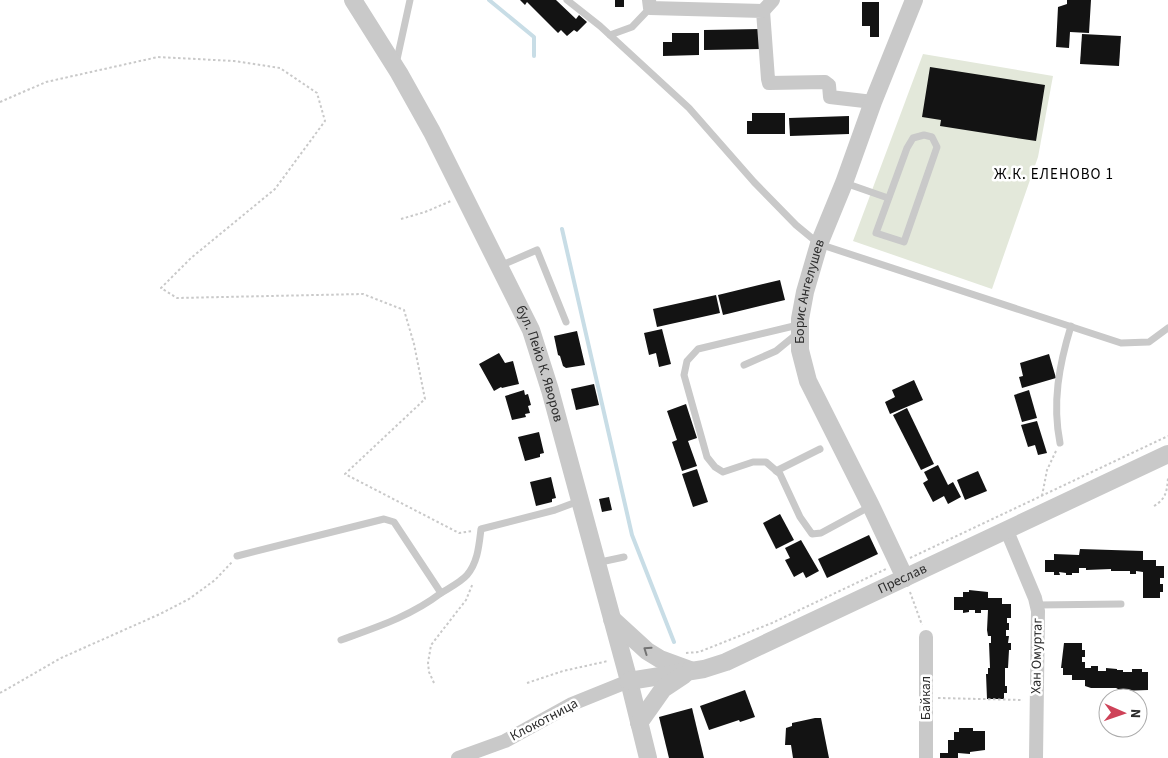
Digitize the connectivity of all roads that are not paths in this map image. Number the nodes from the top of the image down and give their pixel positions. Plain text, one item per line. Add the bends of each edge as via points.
1 (354, 0) edge
2 (410, 0) edge
3 (567, 0) edge
4 (773, 0) edge
5 (914, 0) edge
6 (650, 4) edge
7 (764, 11) junction
8 (610, 35) junction
9 (395, 67) junction
10 (873, 102) junction
11 (844, 183) junction
12 (888, 198) junction
13 (819, 244) junction
14 (500, 266) junction
15 (566, 322) dead end
16 (1071, 326) junction
17 (800, 328) junction
18 (1168, 328) edge
19 (744, 365) dead end
20 (1060, 443) road end
21 (820, 449) dead end
22 (1168, 454) edge
23 (776, 471) junction
24 (579, 501) junction
25 (871, 506) junction
26 (1007, 531) junction
27 (237, 556) road end
28 (624, 557) dead end
29 (596, 563) junction
30 (905, 578) junction
31 (441, 593) junction
32 (1037, 604) junction
33 (1121, 604) dead end
34 (611, 618) junction
35 (926, 637) road end
36 (341, 640) dead end
37 (690, 670) junction
38 (629, 681) junction
39 (639, 723) junction
40 (458, 758) edge
41 (648, 758) edge
42 (926, 758) edge
43 (1036, 758) edge

1 - 9 street, бул. Пейо К. Яворов
2 - 9 lane
3 - 8 lane
4 - 7 street
5 - 10 street, Борис Ангелушев
6 - 7 street
6 - 8 lane via 632,27
7 - 10 street via 769,83 825,82 829,85 830,97
8 - 13 lane via 689,108 754,182
9 - 14 street, бул. Пейо К. Яворов
10 - 11 street, Борис Ангелушев
11 - 12 lane
11 - 13 street, Борис Ангелушев
12 - 12 lane via 913,138 924,135 932,138 937,147 935,158 904,242 876,232
13 - 16 lane
13 - 17 street, Борис Ангелушев via 805,292
14 - 15 lane via 538,250
14 - 24 street, бул. Пейо К. Яворов via 536,343
16 - 18 lane via 1121,342 1149,342
16 - 20 lane via 1061,360 1056,395
17 - 19 lane via 776,351
17 - 23 lane via 698,349 687,361 684,375 707,457 716,468 723,472 753,462 766,462
17 - 25 street, Борис Ангелушев via 800,350 808,381
21 - 23 lane
22 - 26 street, Преслав
23 - 25 lane via 812,534 821,533
24 - 29 street, бул. Пейо К. Яворов
24 - 31 lane via 481,529 477,556 467,576
25 - 30 street, Борис Ангелушев
26 - 30 street, Преслав
26 - 32 street, Хан Омуртаг
27 - 31 lane via 389,519
28 - 29 lane
29 - 34 street, бул. Пейо К. Яворов
30 - 37 street, Преслав via 726,662
31 - 36 lane via 395,621
32 - 33 lane
32 - 43 street, Хан Омуртаг
37 -> 34 street via 647,651
34 - 38 street, бул. Пейо К. Яворов
35 - 42 street, Байкал
37 - 38 street, Преслав
37 - 39 street via 663,689
38 - 39 street, бул. Пейо К. Яворов
38 - 40 street, Клокотница via 572,704 505,741
39 - 41 street, бул. Пейо К. Яворов

